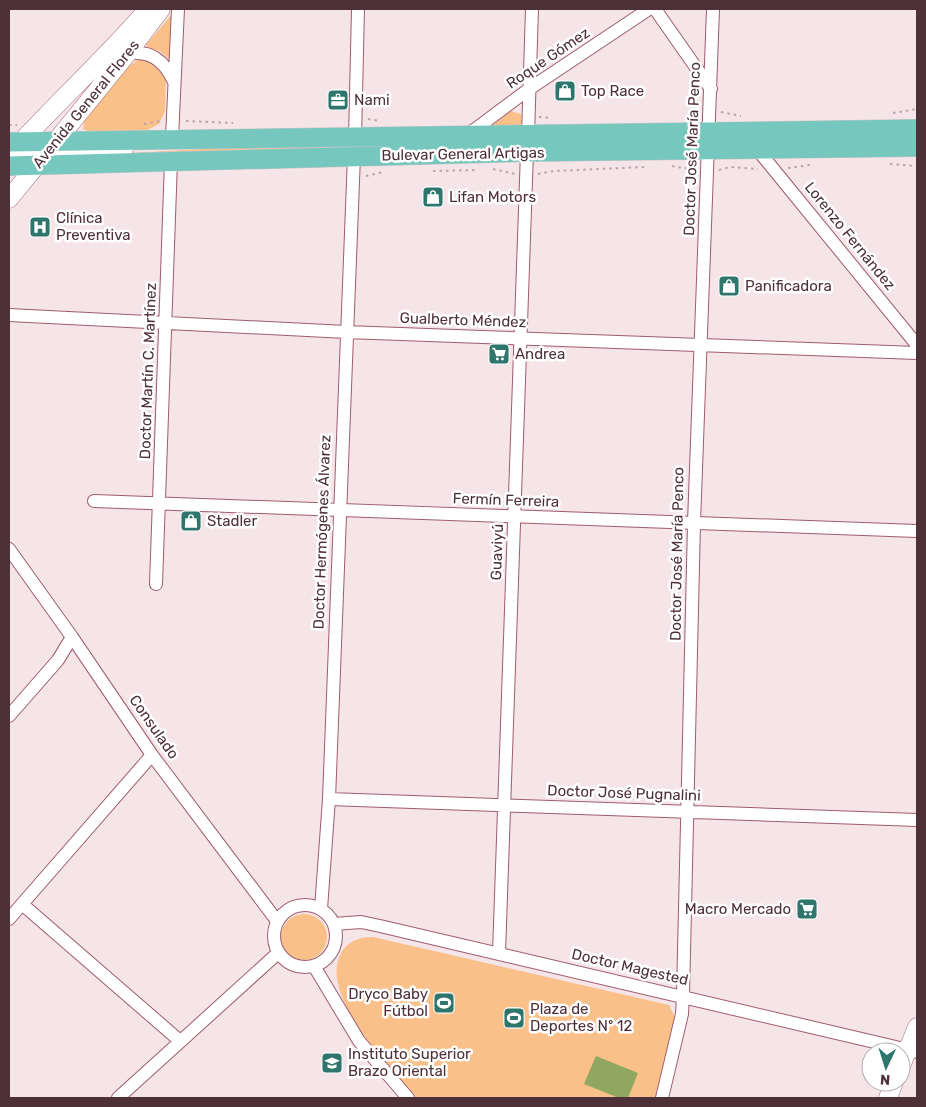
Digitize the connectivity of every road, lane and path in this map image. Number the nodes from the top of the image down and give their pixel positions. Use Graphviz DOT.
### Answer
graph roads {
  1 [pos="148,9"];
  2 [pos="161,9"];
  3 [pos="178,9"];
  4 [pos="358,9"];
  5 [pos="532,9"];
  6 [pos="649,9"];
  7 [pos="655,9"];
  8 [pos="713,9"];
  9 [pos="127,54"];
  10 [pos="175,84"];
  11 [pos="529,89"];
  12 [pos="711,89"];
  13 [pos="917,129"];
  14 [pos="466,136"];
  15 [pos="172,138"];
  16 [pos="709,140"];
  17 [pos="527,144"];
  18 [pos="354,147"];
  19 [pos="917,147"];
  20 [pos="757,148"];
  21 [pos="11,153"];
  22 [pos="48,153"];
  23 [pos="171,161"];
  24 [pos="888,163"];
  25 [pos="817,164"];
  26 [pos="652,166"];
  27 [pos="668,166"];
  28 [pos="917,166"];
  29 [pos="775,169"];
  30 [pos="386,171"];
  31 [pos="428,171"];
  32 [pos="708,171"];
  33 [pos="526,174"];
  34 [pos="353,176"];
  35 [pos="9,199"];
  36 [pos="9,315"];
  37 [pos="166,324"];
  38 [pos="346,332"];
  39 [pos="520,338"];
  40 [pos="700,345"];
  41 [pos="917,345"];
  42 [pos="917,353"];
  43 [pos="94,501"];
  44 [pos="159,504"];
  45 [pos="340,510"];
  46 [pos="514,516"];
  47 [pos="694,523"];
  48 [pos="917,531"];
  49 [pos="9,549"];
  50 [pos="156,584"];
  51 [pos="72,637"];
  52 [pos="9,716"];
  53 [pos="152,755"];
  54 [pos="329,799"];
  55 [pos="504,804"];
  56 [pos="688,811"];
  57 [pos="917,820"];
  58 [pos="22,904"];
  59 [pos="321,909"];
  60 [pos="9,919"];
  61 [pos="277,921"];
  62 [pos="334,924"];
  63 [pos="278,953"];
  64 [pos="499,954"];
  65 [pos="314,966"];
  66 [pos="683,996"];
  67 [pos="917,1027"];
  68 [pos="180,1041"];
  69 [pos="913,1050"];
  70 [pos="118,1098"];
  71 [pos="408,1098"];
  72 [pos="662,1098"];
  1 -- 21 [label="main road, Avenida General Flores"];
  2 -- 9 [label="main road, Avenida General Flores"];
  3 -- 10 [label="street"];
  4 -- 18 [label="street, Doctor Hermógenes Álvarez"];
  5 -- 11 [label="street, Guaviyú"];
  6 -- 11 [label="street, Roque Gómez"];
  7 -- 12 [label="street"];
  8 -- 12 [label="street, Doctor José María Penco"];
  9 -- 10 [label="street"];
  9 -- 22 [label="main road, Avenida General Flores"];
  10 -- 15 [label="street"];
  11 -- 14 [label="street, Roque Gómez"];
  11 -- 17 [label="street, Guaviyú"];
  12 -- 16 [label="street, Doctor José María Penco"];
  13 -- 16 [label="main road, Bulevar General Artigas"];
  14 -- 17 [label="main road, Bulevar General Artigas"];
  14 -- 18 [label="main road, Bulevar General Artigas"];
  15 -- 18 [label="main road, Bulevar General Artigas"];
  15 -- 22 [label="main road, Bulevar General Artigas"];
  16 -- 17 [label="main road, Bulevar General Artigas"];
  16 -- 20 [label="main road, Bulevar General Artigas"];
  16 -- 32 [label="street, Doctor José María Penco"];
  17 -- 18 [label="main road, Bulevar General Artigas"];
  17 -- 33 [label="street, Guaviyú"];
  18 -- 23 [label="main road, Bulevar General Artigas"];
  18 -- 34 [label="street, Doctor Hermógenes Álvarez"];
  19 -- 20 [label="main road, Bulevar General Artigas"];
  20 -- 29 [label="street, Lorenzo Fernández"];
  21 -- 22 [label="main road, Bulevar General Artigas"];
  21 -- 22 [label="main road, Bulevar General Artigas"];
  22 -- 23 [label="main road, Bulevar General Artigas"];
  22 -- 35 [label="main road, Avenida General Flores"];
  23 -- 37 [label="street, Doctor Martín C. Martínez"];
  24 -- 28 [label="path"];
  25 -- 29 [label="path"];
  26 -- 33 [label="path"];
  27 -- 32 [label="path"];
  29 -- 32 [label="path"];
  29 -- 41 [label="street, Lorenzo Fernández"];
  30 -- 34 [label="path"];
  31 -- 33 [label="path"];
  32 -- 40 [label="street, Doctor José María Penco"];
  33 -- 39 [label="street, Guaviyú"];
  34 -- 38 [label="street, Doctor Hermógenes Álvarez"];
  36 -- 37 [label="street, Gualberto Méndez"];
  37 -- 38 [label="street, Gualberto Méndez"];
  37 -- 44 [label="street, Doctor Martín C. Martínez"];
  38 -- 39 [label="street, Gualberto Méndez"];
  38 -- 45 [label="street, Doctor Hermógenes Álvarez"];
  39 -- 40 [label="street, Gualberto Méndez"];
  39 -- 46 [label="street, Guaviyú"];
  40 -- 42 [label="street, Gualberto Méndez"];
  40 -- 47 [label="street, Doctor José María Penco"];
  43 -- 44 [label="street, Fermín Ferreira"];
  44 -- 45 [label="street, Fermín Ferreira"];
  44 -- 50 [label="street, Doctor Martín C. Martínez"];
  45 -- 46 [label="street, Fermín Ferreira"];
  45 -- 54 [label="street, Doctor Hermógenes Álvarez"];
  46 -- 47 [label="street, Fermín Ferreira"];
  46 -- 55 [label="street, Guaviyú"];
  47 -- 48 [label="street, Fermín Ferreira"];
  47 -- 56 [label="street, Doctor José María Penco"];
  49 -- 51 [label="street, Consulado"];
  51 -- 52 [label="street"];
  51 -- 53 [label="street, Consulado"];
  53 -- 58 [label="street"];
  53 -- 61 [label="street, Consulado"];
  54 -- 55 [label="street, Doctor José Pugnalini"];
  54 -- 59 [label="street, Doctor Hermógenes Álvarez"];
  55 -- 56 [label="street, Doctor José Pugnalini"];
  55 -- 64 [label="street, Guaviyú"];
  56 -- 57 [label="street, Doctor José Pugnalini"];
  56 -- 66 [label="street, Doctor José María Penco"];
  58 -- 60 [label="street"];
  58 -- 68 [label="street"];
  59 -- 61 [label="street"];
  59 -- 62 [label="street"];
  61 -- 63 [label="street"];
  62 -- 64 [label="street, Doctor Magested"];
  62 -- 65 [label="street"];
  63 -- 65 [label="street"];
  63 -- 68 [label="street"];
  64 -- 66 [label="street, Doctor Magested"];
  65 -- 71 [label="street"];
  66 -- 69 [label="street, Doctor Magested"];
  66 -- 72 [label="street, Doctor José María Penco"];
  67 -- 69 [label="main road"];
  68 -- 70 [label="street"];
}
